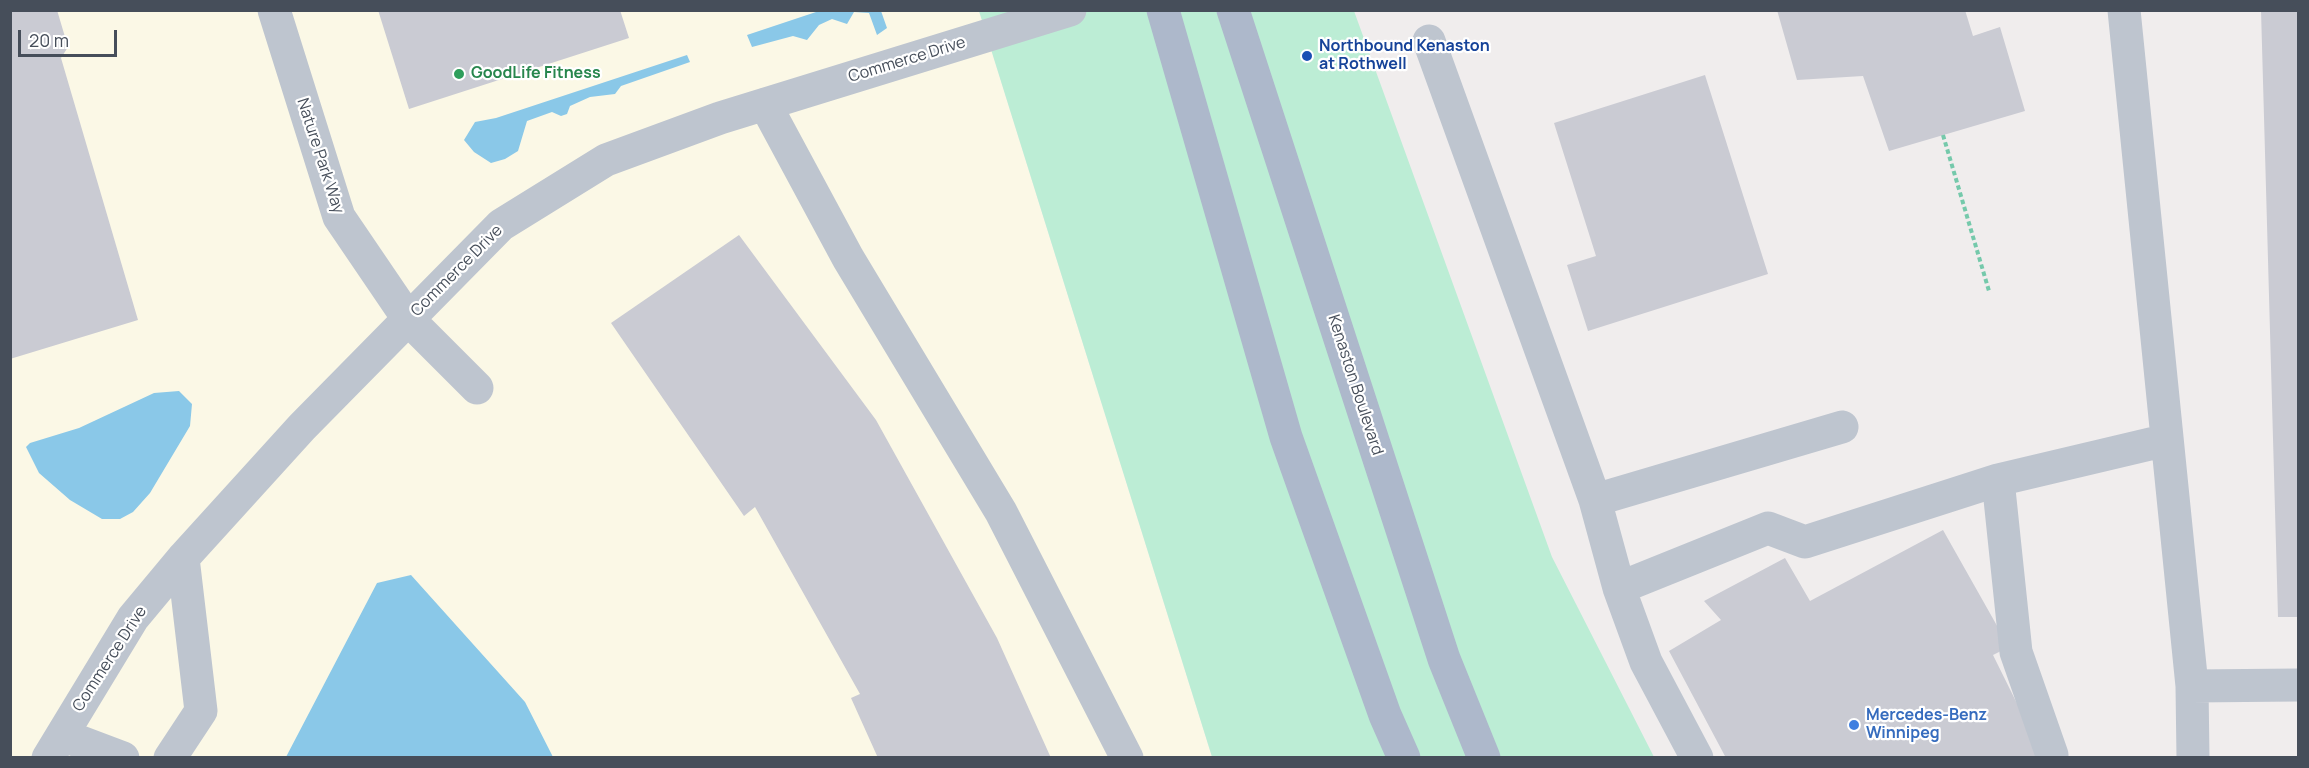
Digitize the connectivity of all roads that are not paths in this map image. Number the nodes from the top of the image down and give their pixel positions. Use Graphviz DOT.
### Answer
graph roads {
  1 [pos="274,10"];
  2 [pos="1070,10"];
  3 [pos="1163,10"];
  4 [pos="1233,10"];
  5 [pos="2124,10"];
  6 [pos="1429,41"];
  7 [pos="765,104"];
  8 [pos="409,320"];
  9 [pos="477,388"];
  10 [pos="1842,427"];
  11 [pos="2167,440"];
  12 [pos="1998,480"];
  13 [pos="1595,500"];
  14 [pos="183,558"];
  15 [pos="1619,588"];
  16 [pos="2298,685"];
  17 [pos="2192,686"];
  18 [pos="55,746"];
  19 [pos="123,758"];
  20 [pos="170,758"];
  21 [pos="1127,758"];
  22 [pos="1404,758"];
  23 [pos="1484,758"];
  24 [pos="1697,758"];
  25 [pos="2051,758"];
  26 [pos="2193,758"];
  1 -- 8 [label="street, Nature Park Way"];
  2 -- 7 [label="street, Commerce Drive"];
  3 -- 22 [label="main road"];
  4 -- 23 [label="main road, Kenaston Boulevard"];
  5 -- 11 [label="street"];
  6 -- 13 [label="street"];
  7 -- 8 [label="street, Commerce Drive"];
  7 -- 21 [label="street"];
  8 -- 9 [label="street, Nature Park Way"];
  8 -- 14 [label="street, Commerce Drive"];
  10 -- 13 [label="street"];
  11 -- 12 [label="street"];
  11 -- 17 [label="street"];
  12 -- 15 [label="street"];
  12 -- 25 [label="street"];
  13 -- 15 [label="street"];
  14 -- 18 [label="street, Commerce Drive"];
  14 -- 20 [label="street"];
  15 -- 24 [label="street"];
  16 -- 17 [label="street"];
  17 -- 26 [label="street"];
  18 -- 19 [label="street"];
}
